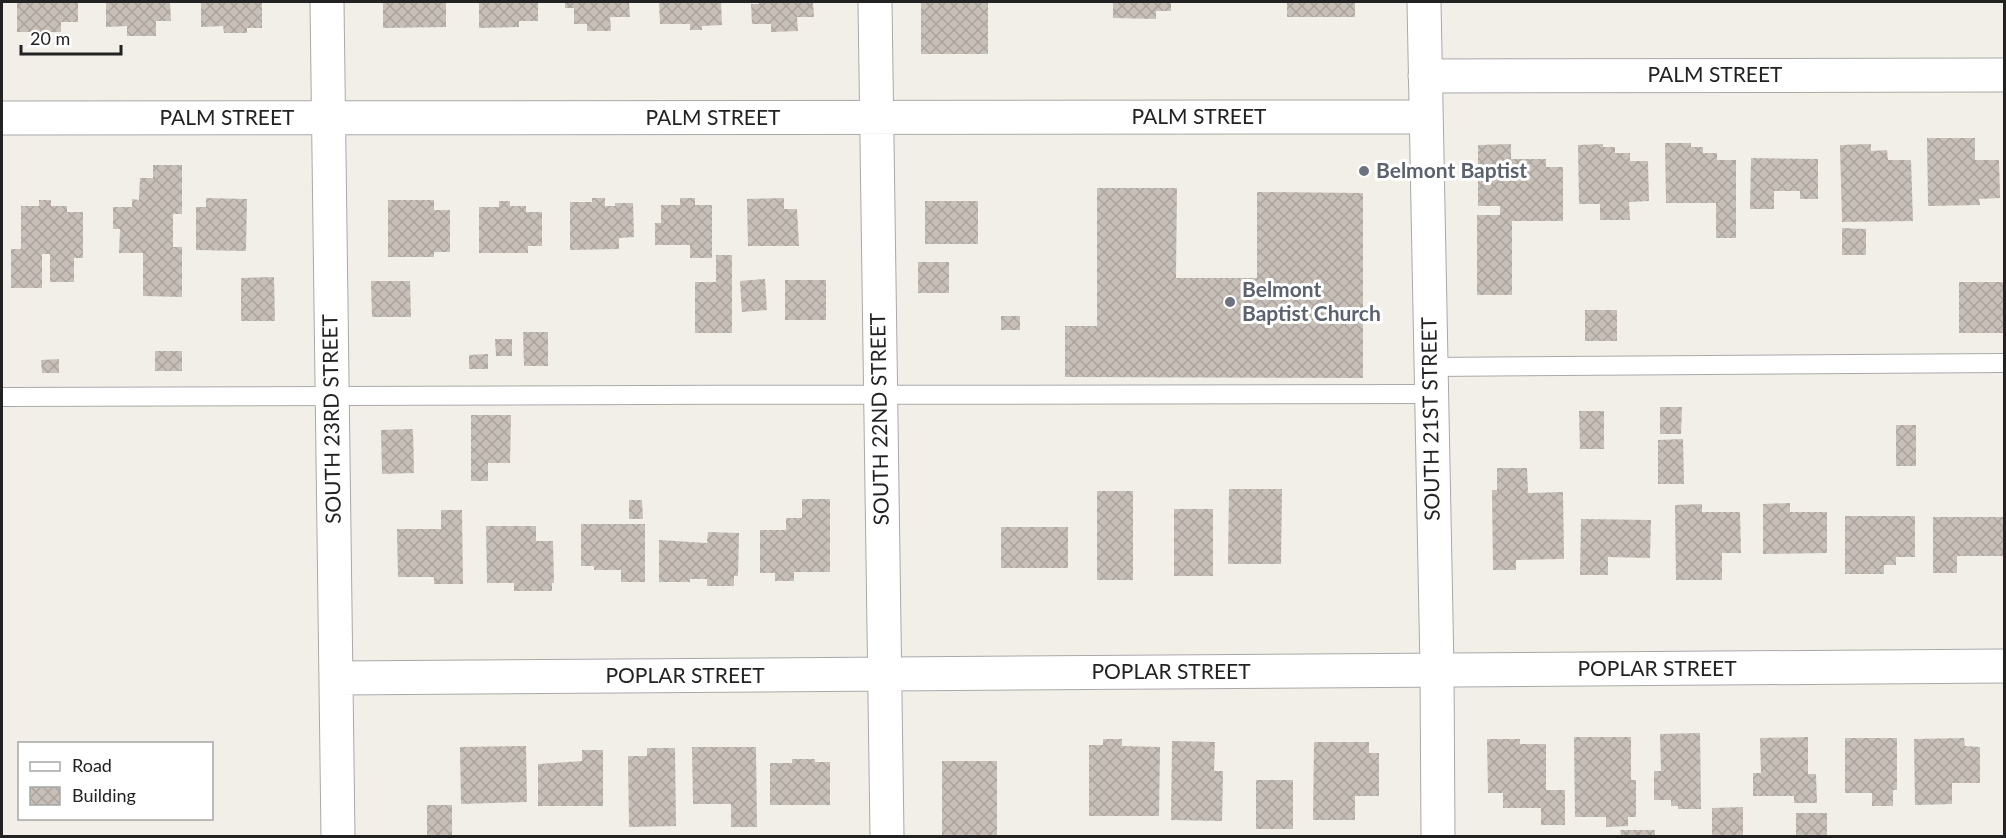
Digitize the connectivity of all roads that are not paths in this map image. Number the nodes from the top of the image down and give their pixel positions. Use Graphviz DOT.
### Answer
graph roads {
  1 [pos="327,2"];
  2 [pos="875,2"];
  3 [pos="1424,2"];
  4 [pos="2004,75"];
  5 [pos="1425,76"];
  6 [pos="876,117"];
  7 [pos="1425,117"];
  8 [pos="2,118"];
  9 [pos="328,118"];
  10 [pos="2004,363"];
  11 [pos="1430,381"];
  12 [pos="332,394"];
  13 [pos="880,396"];
  14 [pos="2,397"];
  15 [pos="2004,666"];
  16 [pos="1437,670"];
  17 [pos="884,674"];
  18 [pos="337,678"];
  19 [pos="338,837"];
  20 [pos="887,837"];
  21 [pos="1438,837"];
  1 -- 9 [label="street, SOUTH 23RD STREET"];
  2 -- 6 [label="street, SOUTH 22ND STREET"];
  3 -- 5 [label="street, SOUTH 21ST STREET"];
  4 -- 5 [label="street, PALM STREET"];
  5 -- 7 [label="street, SOUTH 21ST STREET"];
  6 -- 7 [label="street, PALM STREET"];
  6 -- 9 [label="street, PALM STREET"];
  6 -- 13 [label="street, SOUTH 22ND STREET"];
  7 -- 11 [label="street, SOUTH 21ST STREET"];
  8 -- 9 [label="street, PALM STREET"];
  9 -- 12 [label="street, SOUTH 23RD STREET"];
  10 -- 11 [label="lane"];
  11 -- 13 [label="lane"];
  11 -- 16 [label="street, SOUTH 21ST STREET"];
  12 -- 13 [label="lane"];
  12 -- 14 [label="lane"];
  12 -- 18 [label="street, SOUTH 23RD STREET"];
  13 -- 17 [label="street, SOUTH 22ND STREET"];
  15 -- 16 [label="street, POPLAR STREET"];
  16 -- 17 [label="street, POPLAR STREET"];
  16 -- 21 [label="street, SOUTH 21ST STREET"];
  17 -- 18 [label="street, POPLAR STREET"];
  17 -- 20 [label="street, SOUTH 22ND STREET"];
  18 -- 19 [label="street, SOUTH 23RD STREET"];
}
